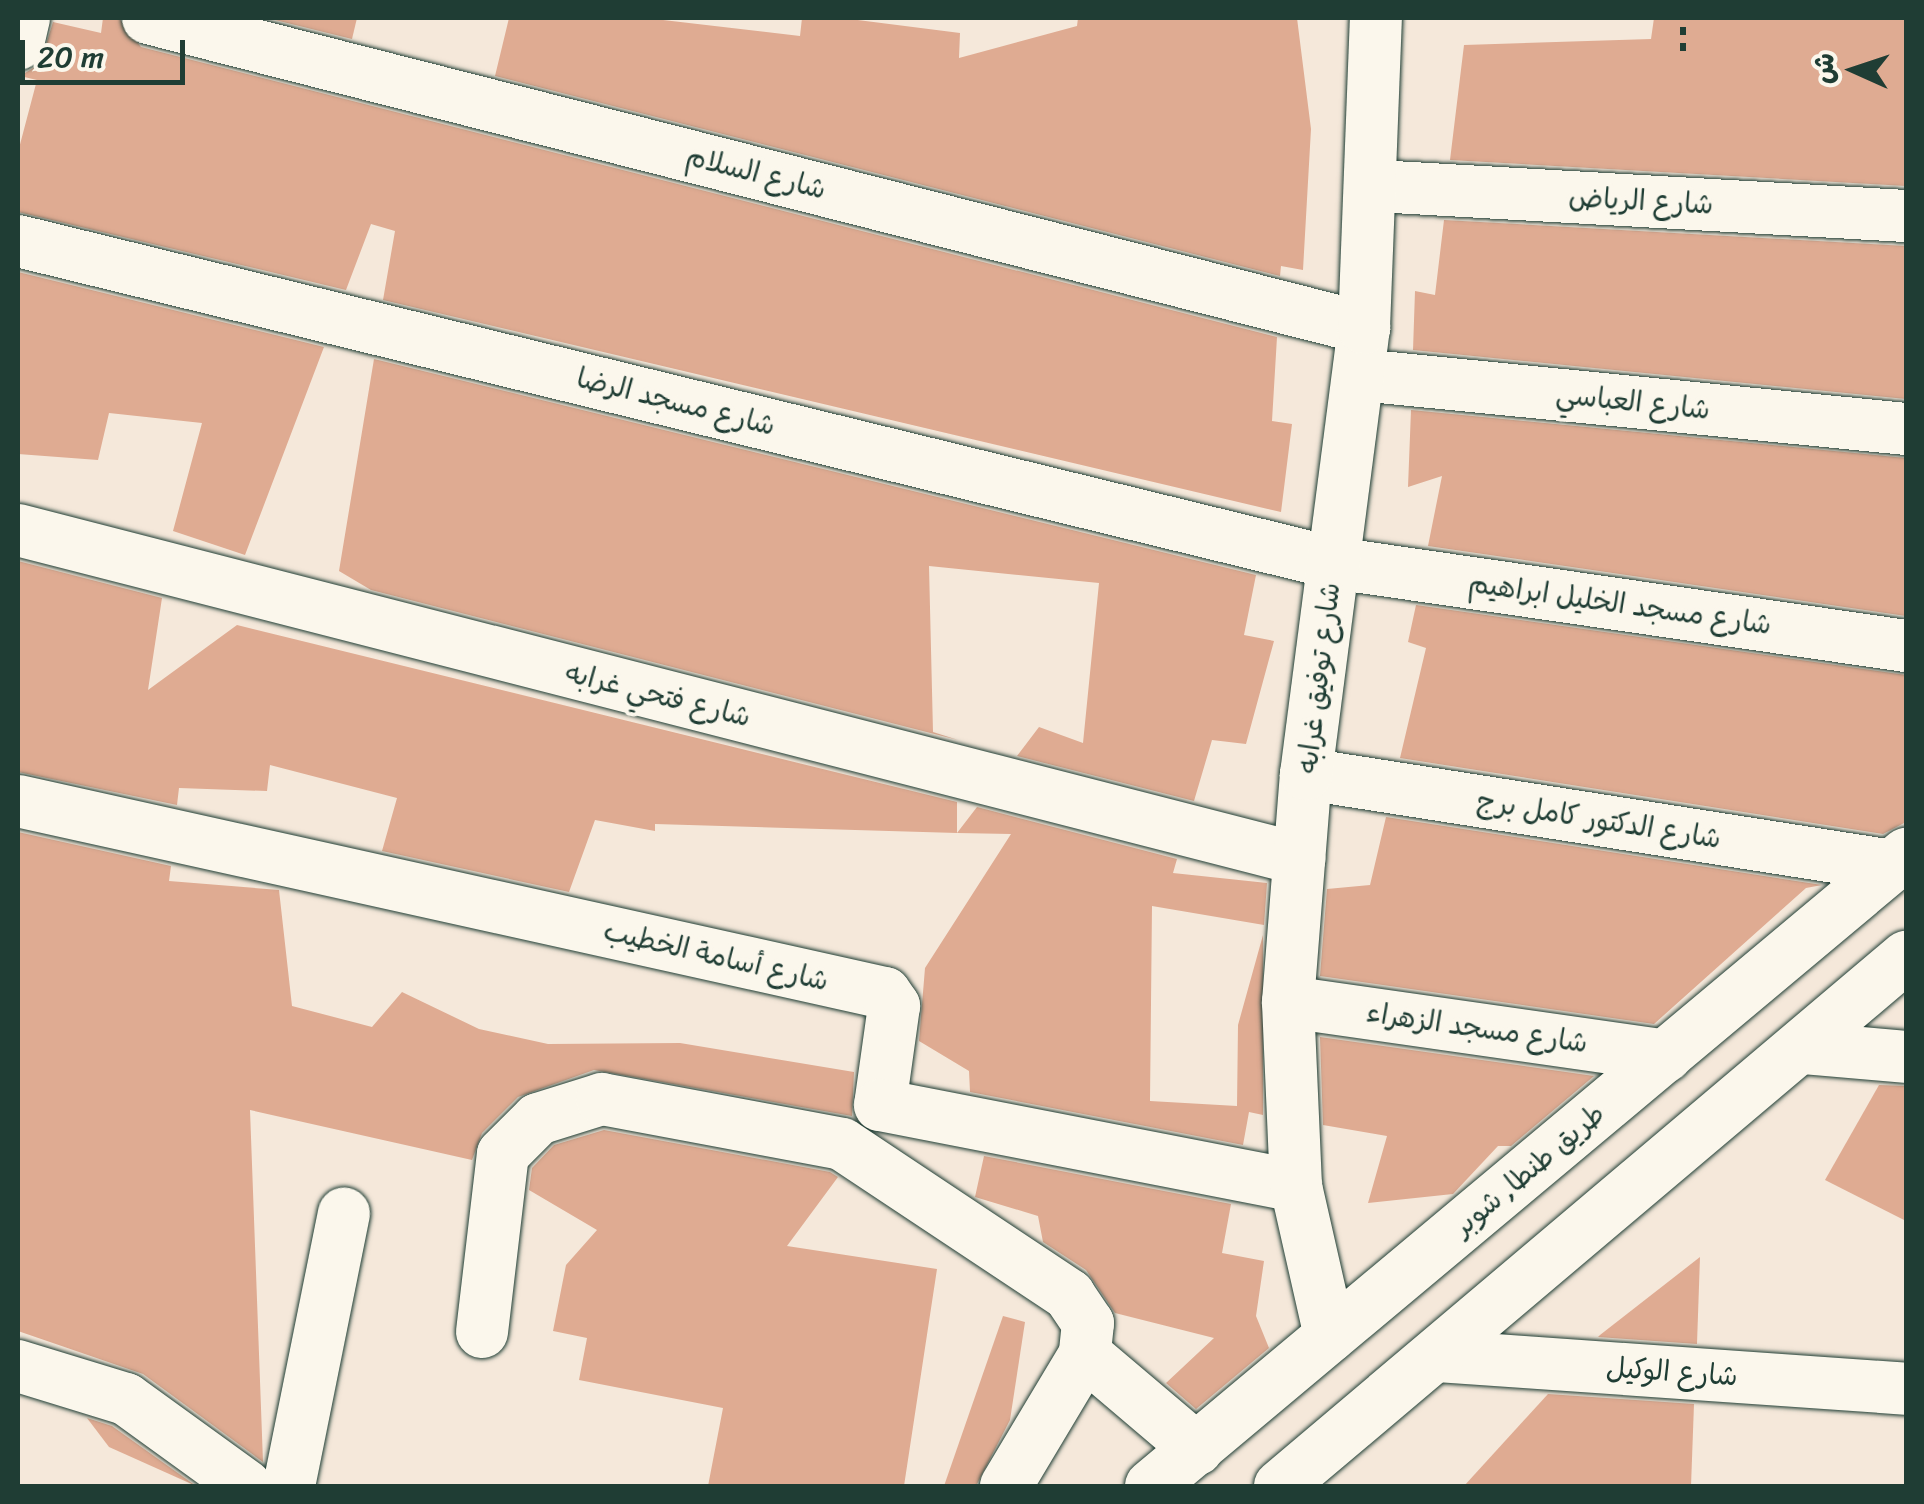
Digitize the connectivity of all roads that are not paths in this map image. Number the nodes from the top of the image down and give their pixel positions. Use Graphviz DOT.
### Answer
graph roads {
  1 [pos="24,18"];
  2 [pos="148,18"];
  3 [pos="1362,21"];
  4 [pos="18,44"];
  5 [pos="1376,186"];
  6 [pos="1906,216"];
  7 [pos="18,241"];
  8 [pos="1362,352"];
  9 [pos="1906,429"];
  10 [pos="18,530"];
  11 [pos="1334,563"];
  12 [pos="1906,646"];
  13 [pos="1306,774"];
  14 [pos="18,801"];
  15 [pos="1299,859"];
  16 [pos="1899,860"];
  17 [pos="1906,957"];
  18 [pos="1288,1002"];
  19 [pos="1804,1048"];
  20 [pos="1666,1056"];
  21 [pos="1906,1057"];
  22 [pos="1296,1186"];
  23 [pos="344,1213"];
  24 [pos="482,1332"];
  25 [pos="1330,1336"];
  26 [pos="1086,1354"];
  27 [pos="1438,1356"];
  28 [pos="18,1366"];
  29 [pos="1906,1390"];
  30 [pos="1214,1433"];
  31 [pos="1285,1482"];
  32 [pos="246,1486"];
  33 [pos="289,1486"];
  34 [pos="1006,1486"];
  35 [pos="1151,1486"];
  1 -- 4 [label="street"];
  2 -- 8 [label="street, شارع السلام"];
  3 -- 5 [label="street, شارع توفيق غرابه"];
  5 -- 6 [label="street, شارع الرياض"];
  5 -- 8 [label="street, شارع توفيق غرابه"];
  7 -- 11 [label="street, شارع مسجد الرضا"];
  8 -- 9 [label="street, شارع العباسي"];
  8 -- 11 [label="street, شارع توفيق غرابه"];
  10 -- 15 [label="street, شارع فتحي غرابه"];
  11 -- 12 [label="street, شارع مسجد الخليل ابراهيم"];
  11 -- 13 [label="street, شارع توفيق غرابه"];
  13 -- 15 [label="street, شارع توفيق غرابه"];
  13 -- 16 [label="street, شارع الدكتور كامل برج"];
  14 -- 22 [label="street, شارع أسامة الخطيب"];
  15 -- 18 [label="street, شارع توفيق غرابه"];
  16 -- 20 [label="street, طريق طنطا, شوبر"];
  17 -- 19 [label="street"];
  18 -- 20 [label="street, شارع مسجد الزهراء"];
  18 -- 22 [label="street, شارع توفيق غرابه"];
  19 -- 21 [label="street"];
  19 -- 27 [label="street"];
  20 -- 25 [label="street, طريق طنطا, شوبر"];
  22 -- 25 [label="street, شارع توفيق غرابه"];
  23 -- 33 [label="street"];
  24 -- 26 [label="street"];
  25 -- 30 [label="street, طريق طنطا, شوبر"];
  26 -- 30 [label="street"];
  26 -- 34 [label="street"];
  27 -- 29 [label="street, شارع الوكيل"];
  27 -- 31 [label="street"];
  28 -- 32 [label="street"];
  30 -- 31 [label="street"];
  30 -- 35 [label="street, طريق طنطا, شوبر"];
}
